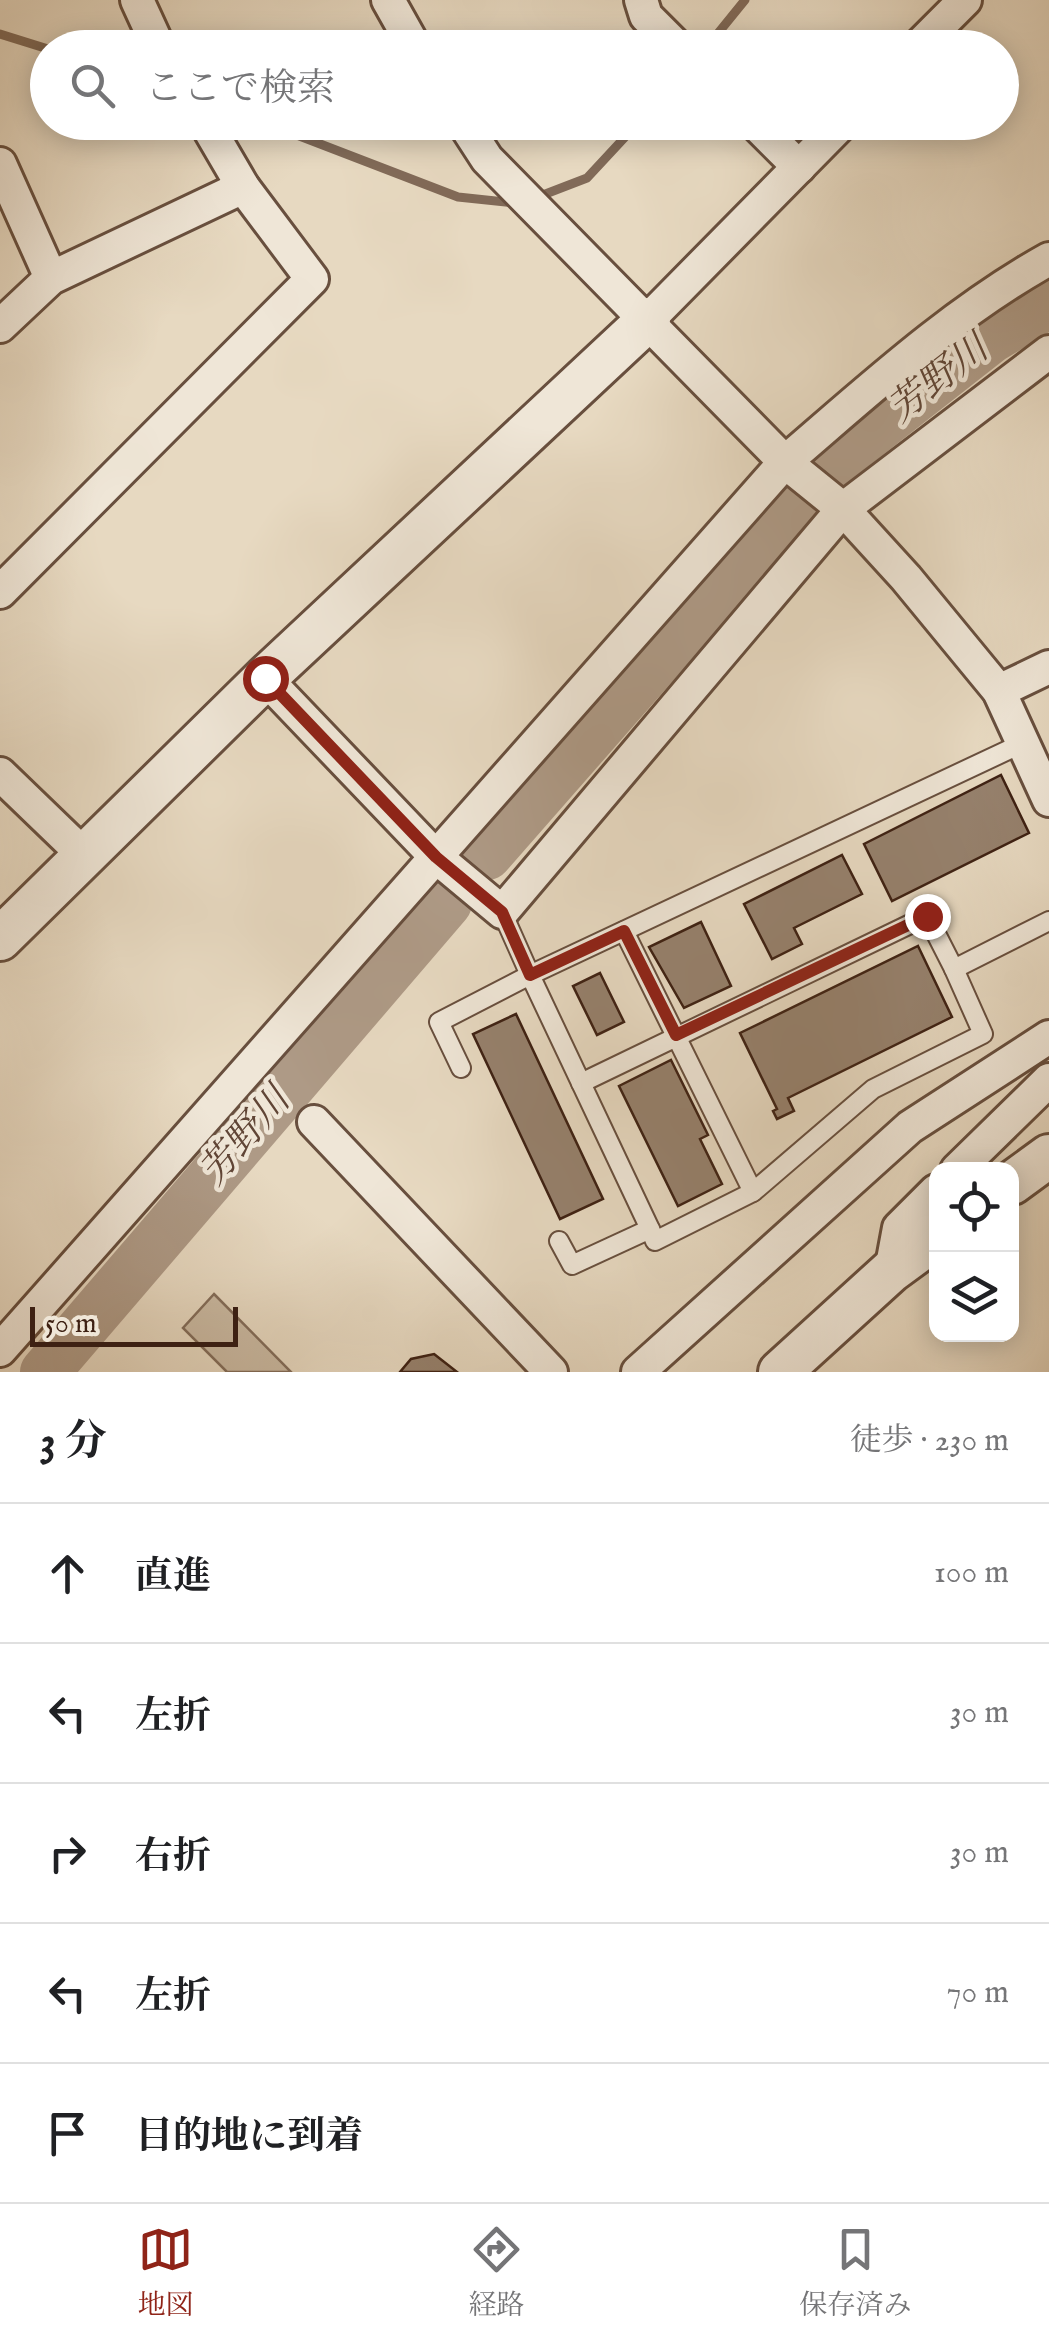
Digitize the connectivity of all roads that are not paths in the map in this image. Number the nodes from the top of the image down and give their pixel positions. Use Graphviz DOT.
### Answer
graph roads {
  1 [pos="138,0"];
  2 [pos="388,0"];
  3 [pos="641,0"];
  4 [pos="965,0"];
  5 [pos="152,30"];
  6 [pos="404,30"];
  7 [pos="660,30"];
  8 [pos="935,30"];
  9 [pos="216,140"];
  10 [pos="475,140"];
  11 [pos="772,140"];
  12 [pos="826,140"];
  13 [pos="0,164"];
  14 [pos="799,168"];
  15 [pos="243,187"];
  16 [pos="1049,259"];
  17 [pos="51,278"];
  18 [pos="649,319"];
  19 [pos="0,326"];
  20 [pos="1049,352"];
  21 [pos="785,462"];
  22 [pos="842,510"];
  23 [pos="0,592"];
  24 [pos="1049,668"];
  25 [pos="265,678"];
  26 [pos="999,691"];
  27 [pos="1023,743"];
  28 [pos="0,774"];
  29 [pos="1049,800"];
  30 [pos="85,856"];
  31 [pos="436,857"];
  32 [pos="502,912"];
  33 [pos="1049,922"];
  34 [pos="624,931"];
  35 [pos="0,939"];
  36 [pos="954,969"];
  37 [pos="530,975"];
  38 [pos="676,1035"];
  39 [pos="1049,1037"];
  40 [pos="461,1068"];
  41 [pos="1049,1080"];
  42 [pos="581,1083"];
  43 [pos="314,1122"];
  44 [pos="1049,1156"];
  45 [pos="966,1162"];
  46 [pos="1019,1179"];
  47 [pos="753,1192"];
  48 [pos="929,1197"];
  49 [pos="650,1229"];
  50 [pos="559,1241"];
  51 [pos="929,1243"];
  52 [pos="891,1271"];
  53 [pos="0,1350"];
  54 [pos="551,1372"];
  55 [pos="638,1372"];
  56 [pos="780,1372"];
  1 -- 5 [label="street"];
  2 -- 6 [label="street"];
  3 -- 7 [label="street"];
  4 -- 8 [label="street"];
  9 -- 15 [label="street"];
  10 -- 18 [label="street"];
  11 -- 14 [label="street"];
  12 -- 14 [label="street"];
  13 -- 17 [label="street"];
  14 -- 18 [label="street"];
  15 -- 17 [label="street"];
  15 -- 23 [label="street"];
  16 -- 21 [label="street"];
  17 -- 19 [label="street"];
  18 -- 21 [label="street"];
  18 -- 25 [label="street"];
  20 -- 22 [label="street"];
  21 -- 22 [label="street"];
  21 -- 31 [label="street"];
  22 -- 26 [label="street"];
  22 -- 32 [label="street"];
  24 -- 26 [label="street"];
  25 -- 30 [label="street"];
  25 -- 31 [label="street"];
  26 -- 27 [label="street"];
  27 -- 29 [label="street"];
  27 -- 34 [label="lane"];
  28 -- 30 [label="street"];
  30 -- 35 [label="street"];
  31 -- 32 [label="street"];
  31 -- 53 [label="street"];
  32 -- 37 [label="lane"];
  33 -- 36 [label="lane"];
  34 -- 37 [label="lane"];
  34 -- 38 [label="lane"];
  36 -- 38 [label="lane"];
  36 -- 47 [label="lane"];
  37 -- 40 [label="lane"];
  37 -- 42 [label="lane"];
  38 -- 42 [label="lane"];
  38 -- 47 [label="lane"];
  39 -- 55 [label="street"];
  41 -- 45 [label="street"];
  42 -- 49 [label="lane"];
  43 -- 54 [label="street"];
  44 -- 46 [label="street"];
  47 -- 49 [label="lane"];
  48 -- 52 [label="street"];
  49 -- 50 [label="lane"];
  51 -- 52 [label="street"];
  52 -- 56 [label="street"];
}
